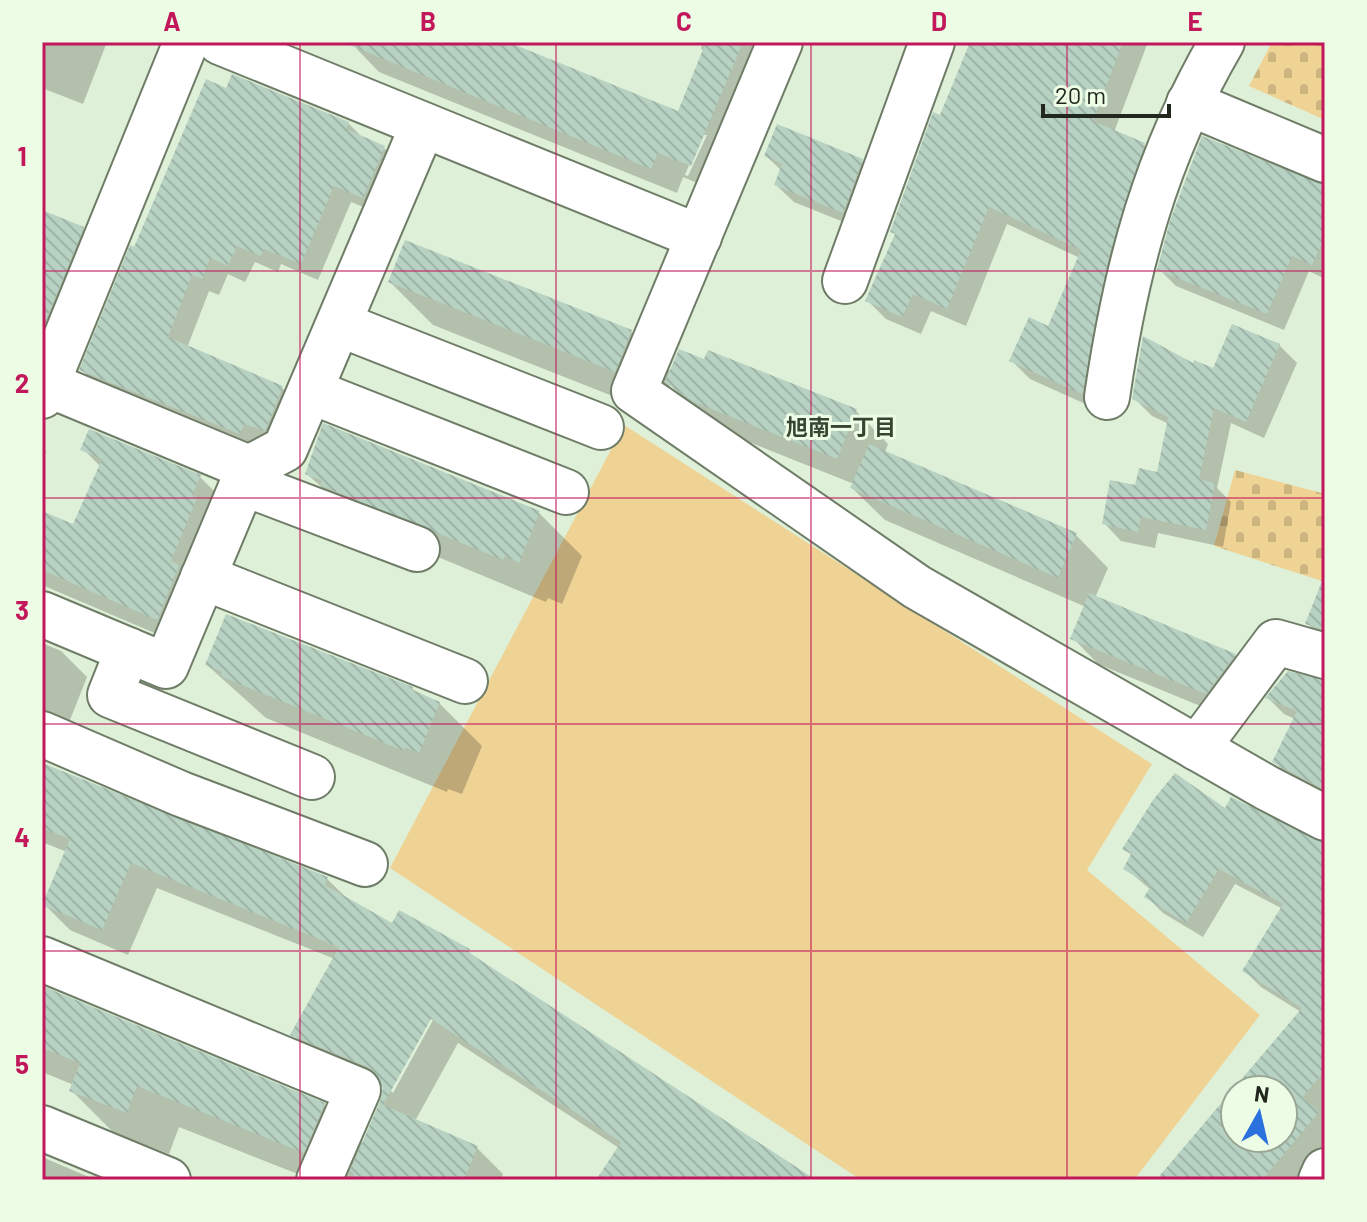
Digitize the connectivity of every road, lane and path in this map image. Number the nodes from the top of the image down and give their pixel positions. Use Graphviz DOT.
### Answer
graph roads {
  1 [pos="186,42"];
  2 [pos="220,42"];
  3 [pos="780,42"];
  4 [pos="932,42"];
  5 [pos="1209,46"];
  6 [pos="1189,103"];
  7 [pos="423,125"];
  8 [pos="1325,160"];
  9 [pos="699,237"];
  10 [pos="845,281"];
  11 [pos="339,324"];
  12 [pos="45,390"];
  13 [pos="310,391"];
  14 [pos="1107,397"];
  15 [pos="601,427"];
  16 [pos="246,475"];
  17 [pos="566,492"];
  18 [pos="417,549"];
  19 [pos="203,577"];
  20 [pos="42,614"];
  21 [pos="128,650"];
  22 [pos="1325,656"];
  23 [pos="465,681"];
  24 [pos="42,734"];
  25 [pos="1197,748"];
  26 [pos="312,777"];
  27 [pos="1325,818"];
  28 [pos="365,864"];
  29 [pos="42,959"];
  30 [pos="44,1135"];
  31 [pos="1325,1171"];
  32 [pos="168,1180"];
  33 [pos="319,1180"];
  34 [pos="1321,1180"];
  1 -- 12 [label="street"];
  2 -- 7 [label="street"];
  3 -- 9 [label="street"];
  4 -- 10 [label="street"];
  5 -- 6 [label="street"];
  6 -- 8 [label="street"];
  6 -- 14 [label="street"];
  7 -- 9 [label="street"];
  7 -- 11 [label="street"];
  9 -- 25 [label="street"];
  11 -- 13 [label="street"];
  11 -- 15 [label="street"];
  12 -- 16 [label="street"];
  13 -- 16 [label="street"];
  13 -- 17 [label="street"];
  16 -- 18 [label="street"];
  16 -- 19 [label="street"];
  19 -- 21 [label="street"];
  19 -- 23 [label="street"];
  20 -- 21 [label="street"];
  21 -- 26 [label="street"];
  22 -- 25 [label="street"];
  24 -- 28 [label="street"];
  25 -- 27 [label="street"];
  29 -- 33 [label="street"];
  30 -- 32 [label="street"];
  31 -- 34 [label="street"];
}
